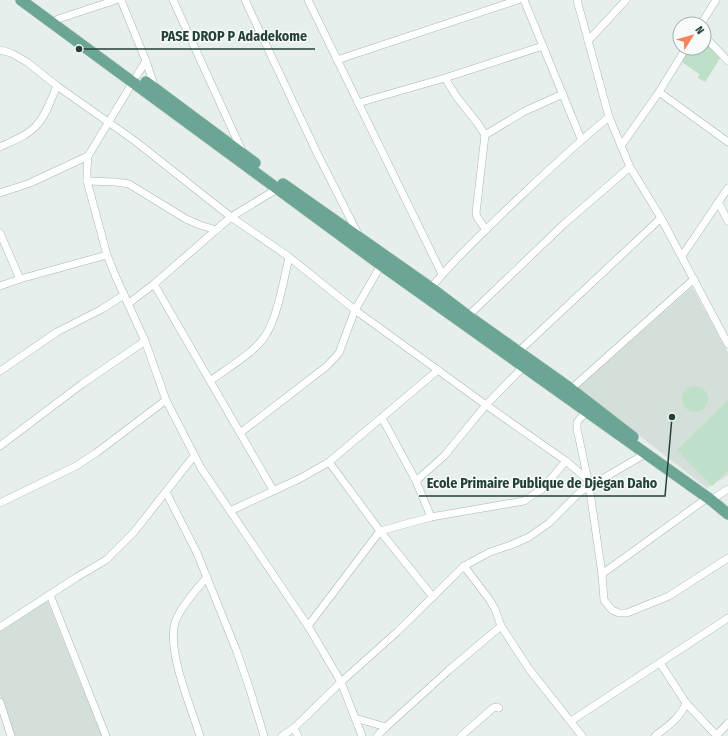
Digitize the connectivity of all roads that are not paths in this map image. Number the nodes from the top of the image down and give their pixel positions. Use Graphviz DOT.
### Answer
graph roads {
  1 [pos="21,0"];
  2 [pos="33,0"];
  3 [pos="116,0"];
  4 [pos="121,0"];
  5 [pos="173,0"];
  6 [pos="245,0"];
  7 [pos="308,0"];
  8 [pos="518,0"];
  9 [pos="524,0"];
  10 [pos="577,0"];
  11 [pos="626,0"];
  12 [pos="716,0"];
  13 [pos="706,16"];
  14 [pos="58,18"];
  15 [pos="588,41"];
  16 [pos="712,45"];
  17 [pos="543,46"];
  18 [pos="0,50"];
  19 [pos="681,56"];
  20 [pos="337,60"];
  21 [pos="146,61"];
  22 [pos="728,62"];
  23 [pos="445,78"];
  24 [pos="135,79"];
  25 [pos="57,86"];
  26 [pos="155,89"];
  27 [pos="659,92"];
  28 [pos="563,94"];
  29 [pos="358,103"];
  30 [pos="609,117"];
  31 [pos="109,122"];
  32 [pos="484,135"];
  33 [pos="581,139"];
  34 [pos="728,142"];
  35 [pos="621,146"];
  36 [pos="0,147"];
  37 [pos="244,155"];
  38 [pos="88,156"];
  39 [pos="630,167"];
  40 [pos="87,181"];
  41 [pos="728,188"];
  42 [pos="277,189"];
  43 [pos="0,193"];
  44 [pos="718,202"];
  45 [pos="231,217"];
  46 [pos="661,218"];
  47 [pos="728,221"];
  48 [pos="216,230"];
  49 [pos="486,230"];
  50 [pos="0,233"];
  51 [pos="359,236"];
  52 [pos="107,255"];
  53 [pos="682,256"];
  54 [pos="289,257"];
  55 [pos="381,265"];
  56 [pos="442,274"];
  57 [pos="20,279"];
  58 [pos="694,279"];
  59 [pos="154,284"];
  60 [pos="0,286"];
  61 [pos="431,288"];
  62 [pos="124,295"];
  63 [pos="128,304"];
  64 [pos="355,310"];
  65 [pos="468,316"];
  66 [pos="145,341"];
  67 [pos="728,344"];
  68 [pos="518,352"];
  69 [pos="524,366"];
  70 [pos="438,370"];
  71 [pos="0,371"];
  72 [pos="210,381"];
  73 [pos="570,389"];
  74 [pos="166,400"];
  75 [pos="486,405"];
  76 [pos="586,412"];
  77 [pos="382,418"];
  78 [pos="240,433"];
  79 [pos="0,446"];
  80 [pos="645,454"];
  81 [pos="194,456"];
  82 [pos="566,461"];
  83 [pos="329,462"];
  84 [pos="416,481"];
  85 [pos="588,482"];
  86 [pos="728,489"];
  87 [pos="273,490"];
  88 [pos="166,492"];
  89 [pos="711,499"];
  90 [pos="0,502"];
  91 [pos="728,505"];
  92 [pos="230,510"];
  93 [pos="728,514"];
  94 [pos="431,517"];
  95 [pos="380,531"];
  96 [pos="728,558"];
  97 [pos="464,566"];
  98 [pos="602,574"];
  99 [pos="207,577"];
  100 [pos="50,595"];
  101 [pos="433,596"];
  102 [pos="728,618"];
  103 [pos="308,626"];
  104 [pos="501,626"];
  105 [pos="0,627"];
  106 [pos="660,663"];
  107 [pos="341,682"];
  108 [pos="0,702"];
  109 [pos="686,703"];
  110 [pos="500,708"];
  111 [pos="355,718"];
  112 [pos="571,721"];
  113 [pos="728,723"];
  114 [pos="386,727"];
  115 [pos="294,728"];
  116 [pos="11,736"];
  117 [pos="106,736"];
  118 [pos="200,736"];
  119 [pos="264,736"];
  120 [pos="282,736"];
  121 [pos="298,736"];
  122 [pos="362,736"];
  123 [pos="377,736"];
  124 [pos="461,736"];
  125 [pos="582,736"];
  126 [pos="655,736"];
  127 [pos="716,736"];
  1 -- 24 [label="main road"];
  2 -- 14 [label="main road"];
  3 -- 14 [label="street"];
  4 -- 21 [label="street"];
  5 -- 37 [label="street"];
  6 -- 51 [label="street"];
  7 -- 20 [label="street"];
  8 -- 20 [label="street"];
  9 -- 17 [label="street"];
  10 -- 15 [label="street"];
  11 -- 15 [label="street"];
  12 -- 13 [label="street"];
  14 -- 24 [label="main road"];
  15 -- 30 [label="street"];
  16 -- 22 [label="street"];
  17 -- 23 [label="street"];
  17 -- 28 [label="street"];
  18 -- 25 [label="street"];
  19 -- 27 [label="street"];
  20 -- 29 [label="street"];
  21 -- 24 [label="street"];
  21 -- 26 [label="street"];
  23 -- 29 [label="street"];
  23 -- 32 [label="street"];
  24 -- 26 [label="main road"];
  24 -- 31 [label="street"];
  24 -- 42 [label="main road"];
  25 -- 31 [label="street"];
  25 -- 36 [label="street"];
  26 -- 37 [label="main road"];
  27 -- 34 [label="street"];
  27 -- 35 [label="street"];
  28 -- 32 [label="street"];
  28 -- 33 [label="street"];
  29 -- 56 [label="street"];
  30 -- 33 [label="street"];
  30 -- 35 [label="street"];
  31 -- 38 [label="street"];
  31 -- 45 [label="street"];
  32 -- 49 [label="street"];
  33 -- 49 [label="street"];
  35 -- 39 [label="street"];
  37 -- 51 [label="main road"];
  38 -- 40 [label="street"];
  38 -- 43 [label="street"];
  39 -- 46 [label="street"];
  39 -- 65 [label="street"];
  40 -- 48 [label="street"];
  40 -- 52 [label="street"];
  41 -- 44 [label="street"];
  42 -- 45 [label="street"];
  42 -- 55 [label="main road"];
  44 -- 47 [label="street"];
  44 -- 53 [label="street"];
  45 -- 48 [label="street"];
  45 -- 54 [label="street"];
  46 -- 53 [label="street"];
  46 -- 68 [label="street"];
  48 -- 59 [label="street"];
  49 -- 56 [label="street"];
  50 -- 57 [label="street"];
  51 -- 61 [label="main road"];
  52 -- 57 [label="street"];
  52 -- 62 [label="street"];
  53 -- 58 [label="street"];
  54 -- 64 [label="street"];
  54 -- 72 [label="street"];
  55 -- 64 [label="street"];
  55 -- 69 [label="main road"];
  56 -- 61 [label="street"];
  57 -- 60 [label="street"];
  58 -- 67 [label="street"];
  58 -- 73 [label="street"];
  59 -- 63 [label="street"];
  59 -- 72 [label="street"];
  61 -- 65 [label="main road"];
  62 -- 63 [label="street"];
  62 -- 71 [label="street"];
  63 -- 66 [label="street"];
  64 -- 70 [label="street"];
  64 -- 78 [label="street"];
  65 -- 68 [label="main road"];
  66 -- 74 [label="street"];
  66 -- 79 [label="street"];
  68 -- 73 [label="main road"];
  69 -- 75 [label="street"];
  69 -- 76 [label="main road"];
  70 -- 75 [label="street"];
  70 -- 77 [label="street"];
  72 -- 78 [label="street"];
  73 -- 89 [label="main road"];
  74 -- 81 [label="street"];
  74 -- 90 [label="street"];
  75 -- 82 [label="street"];
  75 -- 84 [label="street"];
  76 -- 80 [label="main road"];
  76 -- 85 [label="street"];
  77 -- 83 [label="street"];
  77 -- 84 [label="street"];
  78 -- 87 [label="street"];
  80 -- 85 [label="street"];
  80 -- 89 [label="main road"];
  81 -- 88 [label="street"];
  81 -- 92 [label="street"];
  82 -- 85 [label="street"];
  82 -- 94 [label="street"];
  83 -- 87 [label="street"];
  83 -- 95 [label="street"];
  84 -- 94 [label="street"];
  85 -- 97 [label="street"];
  85 -- 98 [label="street"];
  86 -- 89 [label="street"];
  87 -- 92 [label="street"];
  88 -- 99 [label="street"];
  88 -- 100 [label="street"];
  89 -- 91 [label="main road"];
  89 -- 93 [label="main road"];
  89 -- 98 [label="street"];
  92 -- 103 [label="street"];
  94 -- 95 [label="street"];
  95 -- 101 [label="street"];
  95 -- 103 [label="street"];
  96 -- 98 [label="street"];
  97 -- 101 [label="street"];
  97 -- 104 [label="street"];
  99 -- 118 [label="street"];
  99 -- 119 [label="street"];
  100 -- 105 [label="street"];
  100 -- 117 [label="street"];
  101 -- 107 [label="street"];
  102 -- 106 [label="street"];
  103 -- 107 [label="street"];
  104 -- 112 [label="street"];
  104 -- 114 [label="street"];
  106 -- 109 [label="street"];
  106 -- 112 [label="street"];
  107 -- 111 [label="street"];
  107 -- 115 [label="street"];
  108 -- 116 [label="street"];
  109 -- 126 [label="street"];
  109 -- 127 [label="street"];
  110 -- 124 [label="street"];
  111 -- 114 [label="street"];
  111 -- 122 [label="street"];
  112 -- 125 [label="street"];
  113 -- 127 [label="street"];
  114 -- 123 [label="street"];
  115 -- 120 [label="street"];
  115 -- 121 [label="street"];
}
